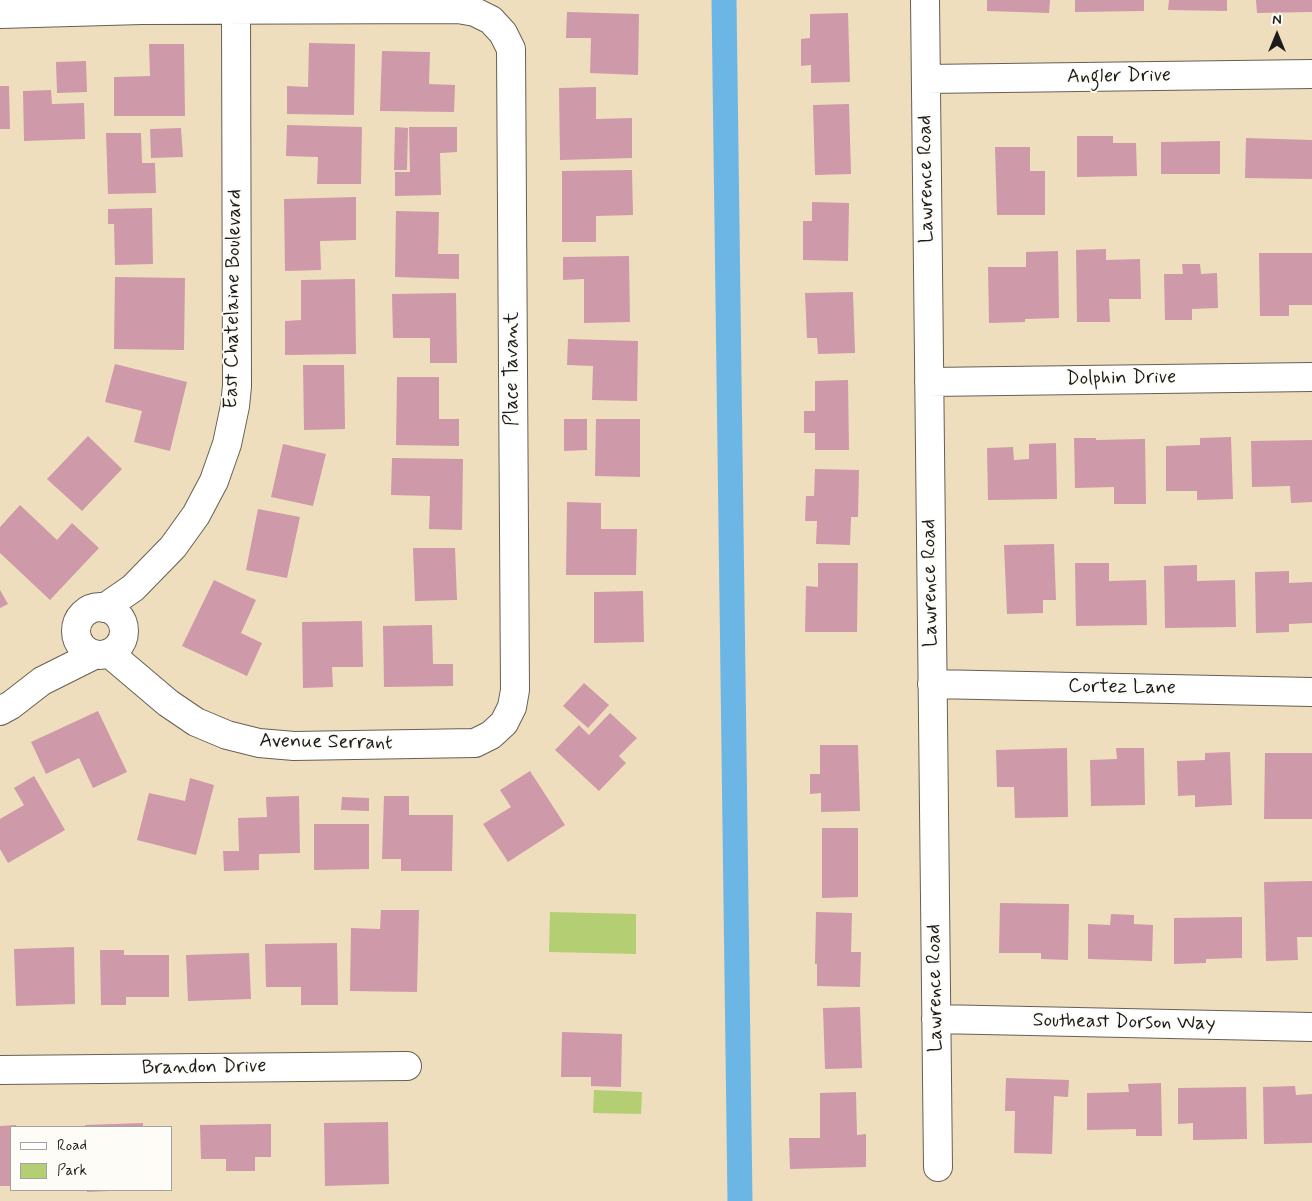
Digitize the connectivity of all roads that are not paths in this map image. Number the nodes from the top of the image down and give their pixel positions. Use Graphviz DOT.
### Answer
graph roads {
  1 [pos="925,0"];
  2 [pos="237,3"];
  3 [pos="0,14"];
  4 [pos="1312,74"];
  5 [pos="926,79"];
  6 [pos="1312,377"];
  7 [pos="929,382"];
  8 [pos="76,631"];
  9 [pos="110,635"];
  10 [pos="42,681"];
  11 [pos="932,684"];
  12 [pos="1312,692"];
  13 [pos="0,711"];
  14 [pos="504,723"];
  15 [pos="936,1019"];
  16 [pos="1312,1027"];
  17 [pos="407,1066"];
  18 [pos="0,1070"];
  19 [pos="938,1167"];
  1 -- 5 [label="street, Lawrence Road"];
  2 -- 3 [label="street"];
  2 -- 9 [label="street, East Chatelaine Boulevard"];
  2 -- 14 [label="street, Place Tavant"];
  4 -- 5 [label="street, Angler Drive"];
  5 -- 7 [label="street, Lawrence Road"];
  6 -- 7 [label="street, Dolphin Drive"];
  7 -- 11 [label="street, Lawrence Road"];
  8 -- 9 [label="street, Avenue Serrant"];
  8 -- 9 [label="street"];
  8 -- 10 [label="street"];
  9 -- 10 [label="street"];
  9 -- 14 [label="street, Avenue Serrant"];
  10 -- 13 [label="street"];
  11 -- 12 [label="street, Cortez Lane"];
  11 -- 15 [label="street, Lawrence Road"];
  15 -- 16 [label="street, Southeast Dorson Way"];
  15 -- 19 [label="street, Lawrence Road"];
  17 -- 18 [label="street, Brandon Drive"];
}
